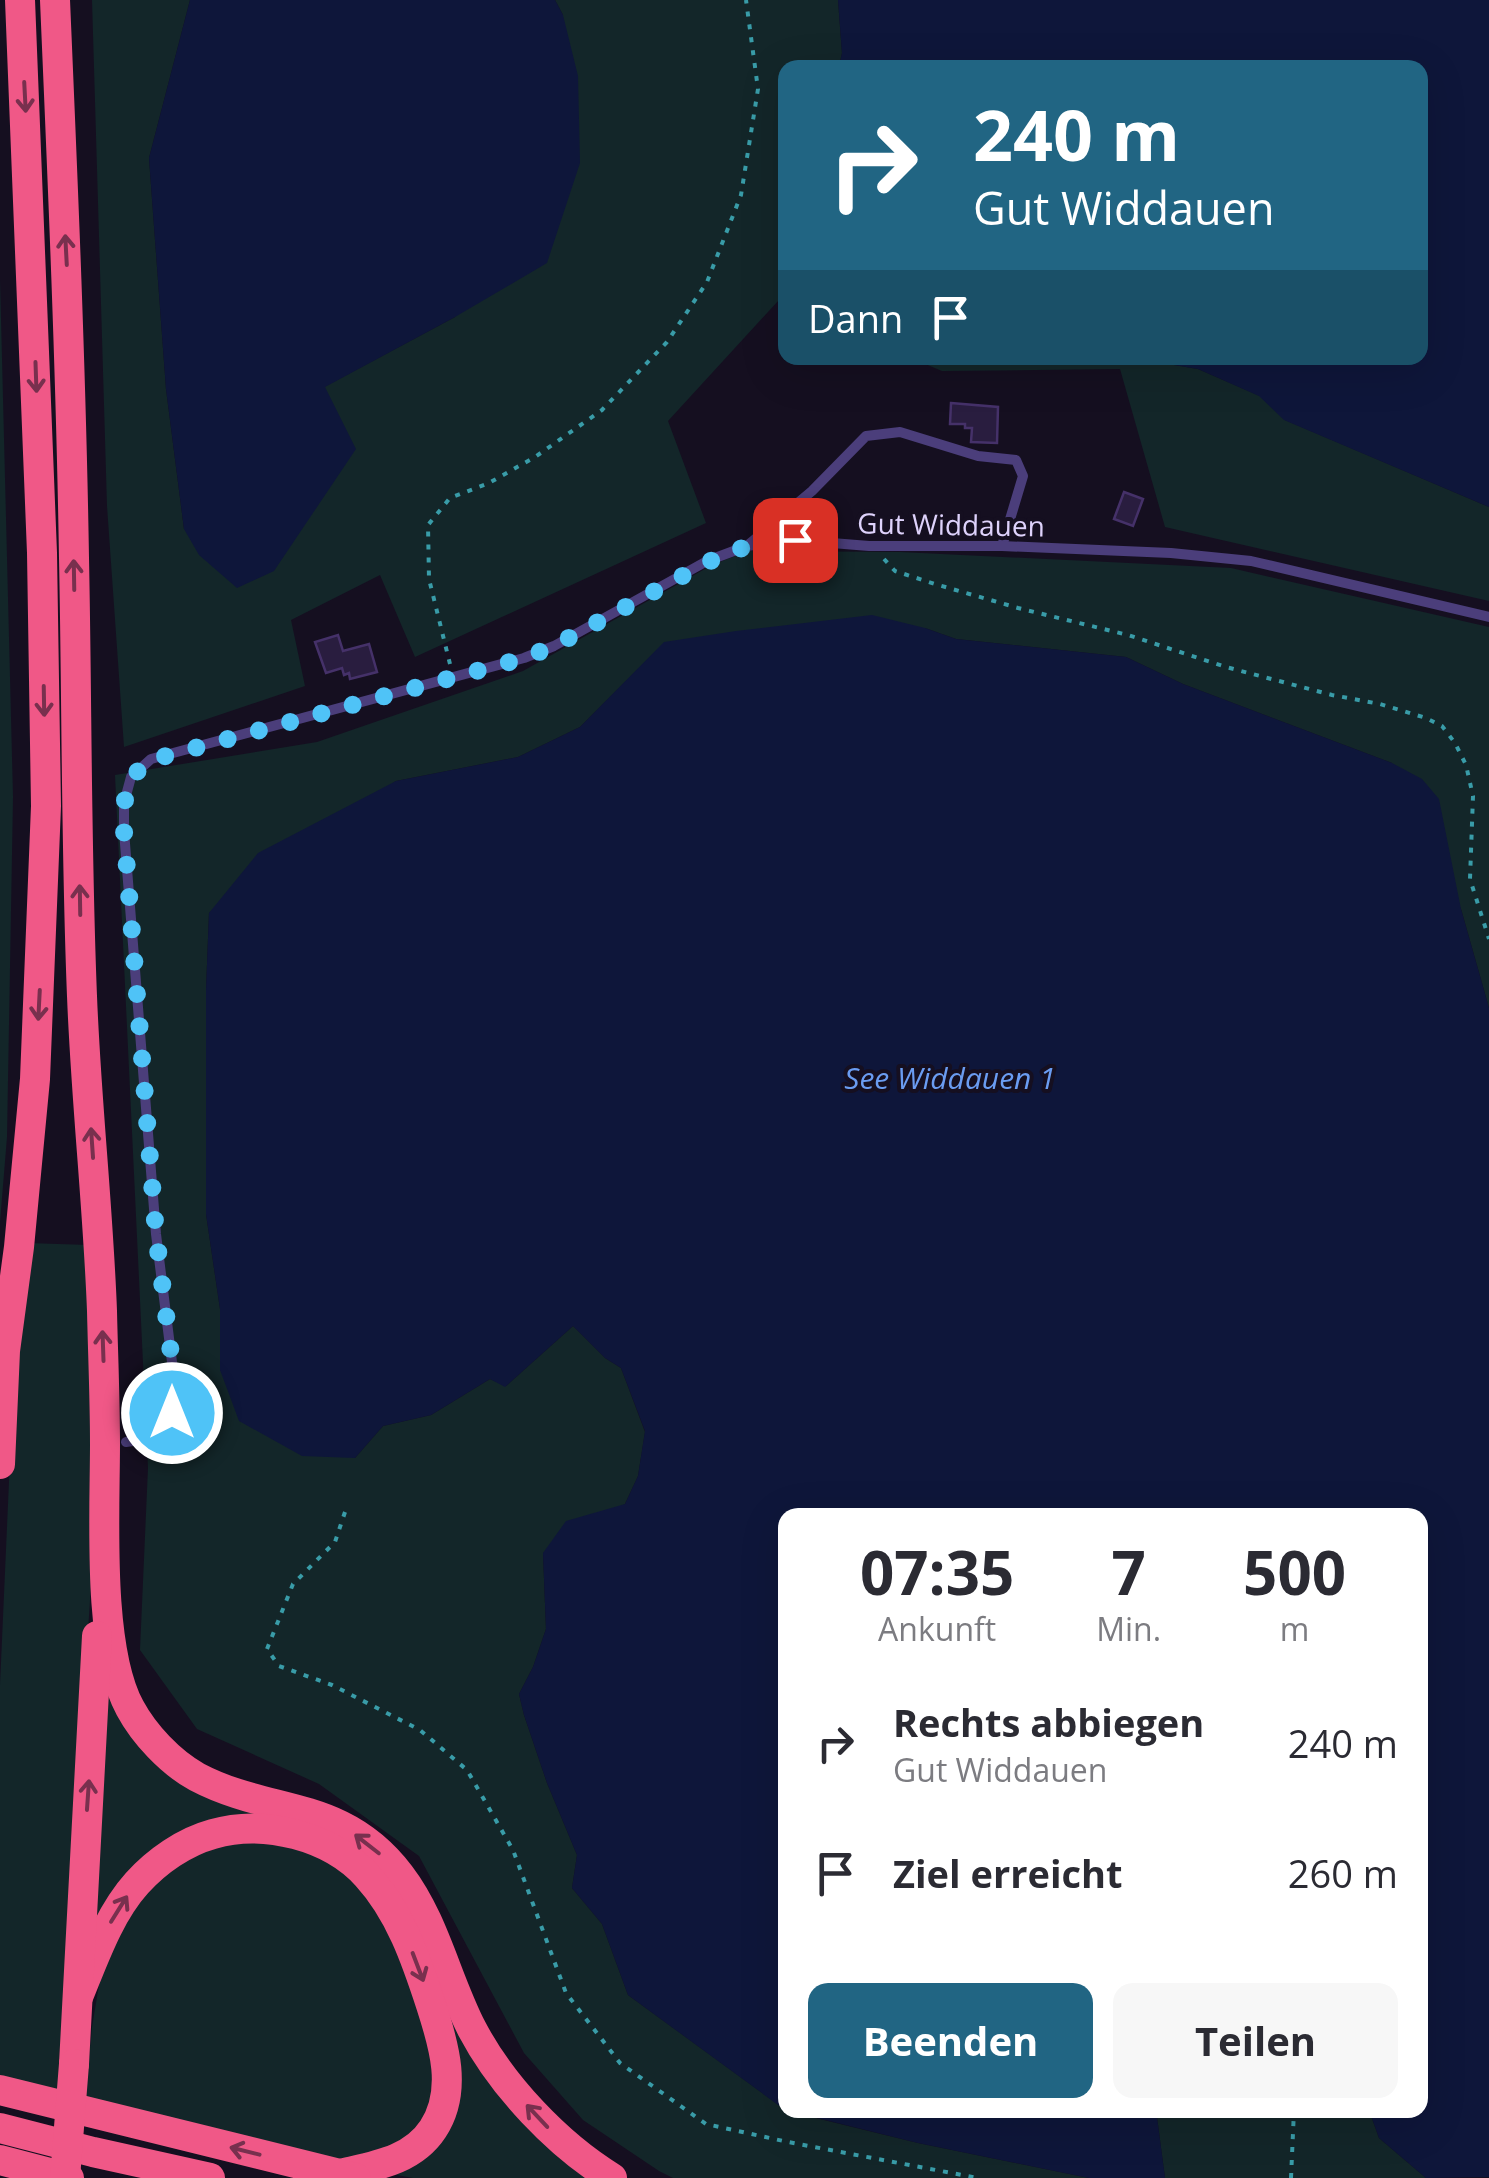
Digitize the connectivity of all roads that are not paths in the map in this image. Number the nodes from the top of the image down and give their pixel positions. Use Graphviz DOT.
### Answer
graph roads {
  1 [pos="20,0"];
  2 [pos="54,0"];
  3 [pos="747,546"];
  4 [pos="1002,546"];
  5 [pos="1489,617"];
  6 [pos="2,1359"];
  7 [pos="126,1442"];
  8 [pos="0,1464"];
  9 [pos="105,1514"];
  10 [pos="78,1997"];
  11 [pos="0,2090"];
  12 [pos="0,2128"];
  13 [pos="0,2160"];
  14 [pos="349,2176"];
  15 [pos="67,2178"];
  16 [pos="210,2178"];
  17 [pos="612,2178"];
  1 -- 6 [label="highway, one-way"];
  9 -- 2 [label="highway, one-way"];
  3 -- 4 [label="lane, Gut Widdauen"];
  3 -- 4 [label="lane"];
  3 -- 7 [label="lane, Gut Widdauen"];
  4 -- 5 [label="lane, Gut Widdauen"];
  6 -- 8 [label="highway"];
  10 -- 9 [label="highway, one-way"];
  17 -- 9 [label="highway, one-way"];
  10 -- 14 [label="highway, one-way"];
  10 -- 15 [label="highway, bridge"];
  14 -- 11 [label="highway, one-way"];
  12 -- 16 [label="highway"];
  13 -- 15 [label="highway"];
}
